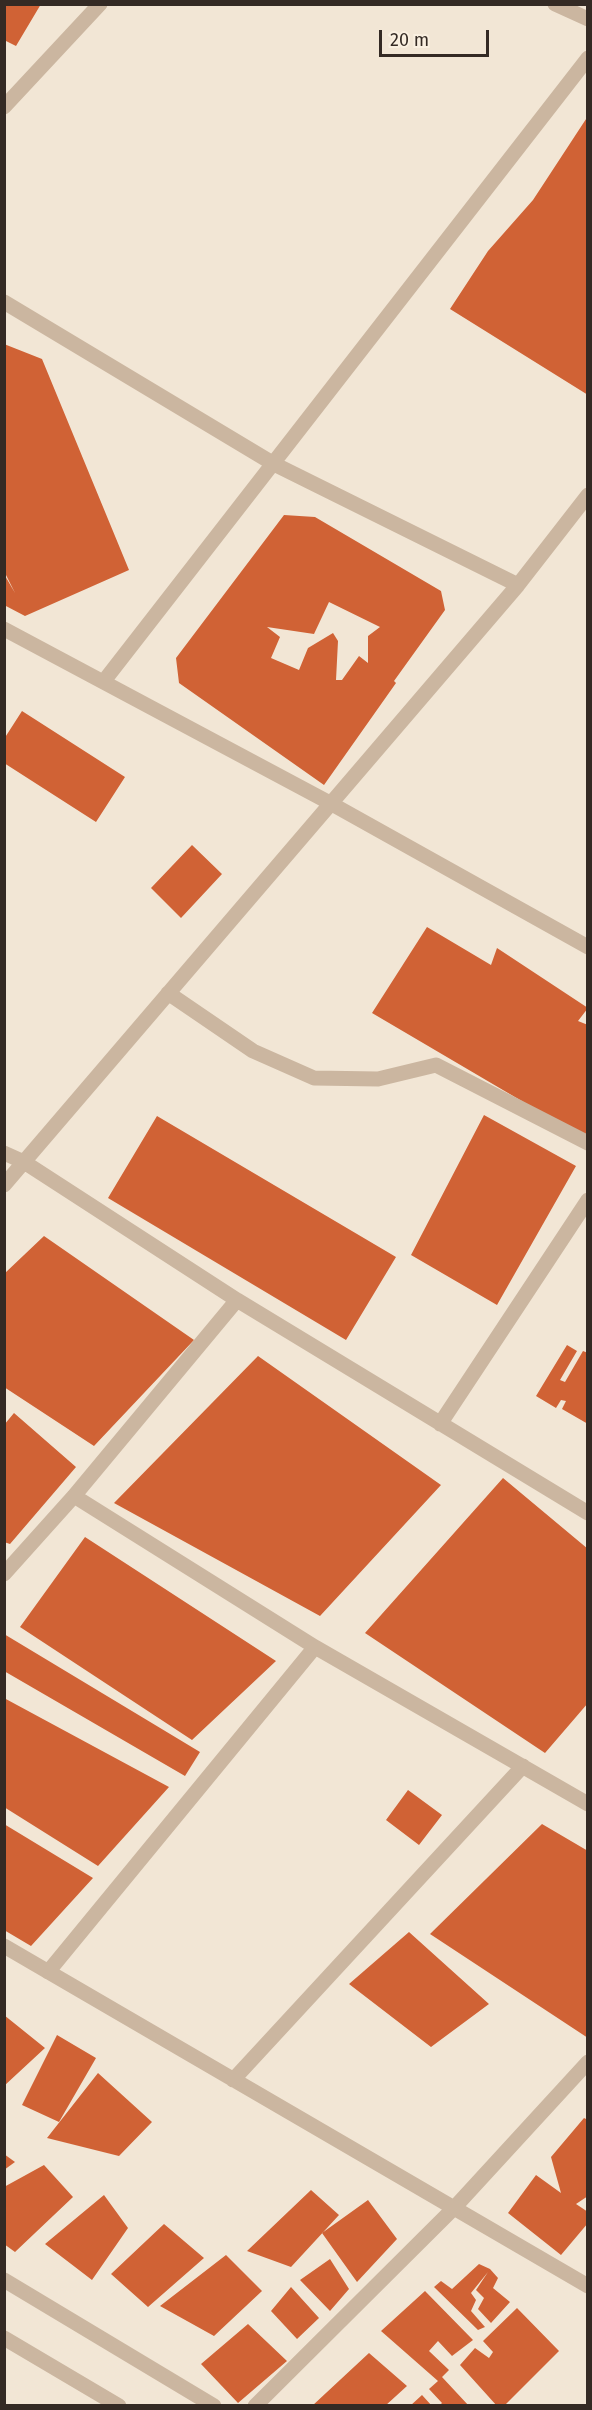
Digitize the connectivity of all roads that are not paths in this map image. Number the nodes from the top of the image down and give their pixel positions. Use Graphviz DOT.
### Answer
graph roads {
  1 [pos="100,4"];
  2 [pos="555,4"];
  3 [pos="588,19"];
  4 [pos="588,58"];
  5 [pos="4,107"];
  6 [pos="4,302"];
  7 [pos="274,464"];
  8 [pos="588,495"];
  9 [pos="518,585"];
  10 [pos="4,629"];
  11 [pos="104,681"];
  12 [pos="330,803"];
  13 [pos="588,947"];
  14 [pos="168,993"];
  15 [pos="588,1143"];
  16 [pos="4,1153"];
  17 [pos="24,1162"];
  18 [pos="4,1185"];
  19 [pos="588,1200"];
  20 [pos="237,1300"];
  21 [pos="440,1424"];
  22 [pos="74,1496"];
  23 [pos="588,1513"];
  24 [pos="4,1574"];
  25 [pos="315,1647"];
  26 [pos="523,1766"];
  27 [pos="588,1804"];
  28 [pos="4,1946"];
  29 [pos="48,1972"];
  30 [pos="588,2062"];
  31 [pos="233,2080"];
  32 [pos="454,2208"];
  33 [pos="4,2280"];
  34 [pos="588,2286"];
  35 [pos="4,2338"];
  36 [pos="119,2406"];
  37 [pos="214,2406"];
  38 [pos="255,2406"];
  1 -- 5 [label="street"];
  2 -- 3 [label="street"];
  4 -- 7 [label="street"];
  6 -- 7 [label="street"];
  7 -- 9 [label="street"];
  7 -- 11 [label="street"];
  8 -- 9 [label="street"];
  9 -- 12 [label="street"];
  10 -- 11 [label="street"];
  11 -- 12 [label="street"];
  12 -- 13 [label="street"];
  12 -- 14 [label="street"];
  14 -- 15 [label="street"];
  14 -- 17 [label="street"];
  16 -- 17 [label="street"];
  17 -- 18 [label="street"];
  17 -- 20 [label="street"];
  19 -- 21 [label="street"];
  20 -- 21 [label="street"];
  20 -- 22 [label="street"];
  21 -- 23 [label="street"];
  22 -- 24 [label="street"];
  22 -- 25 [label="street"];
  25 -- 26 [label="street"];
  25 -- 29 [label="street"];
  26 -- 27 [label="street"];
  26 -- 31 [label="street"];
  28 -- 29 [label="street"];
  29 -- 31 [label="street"];
  30 -- 32 [label="street"];
  31 -- 32 [label="street"];
  32 -- 34 [label="street"];
  32 -- 38 [label="street"];
  33 -- 37 [label="street"];
  35 -- 36 [label="street"];
}
